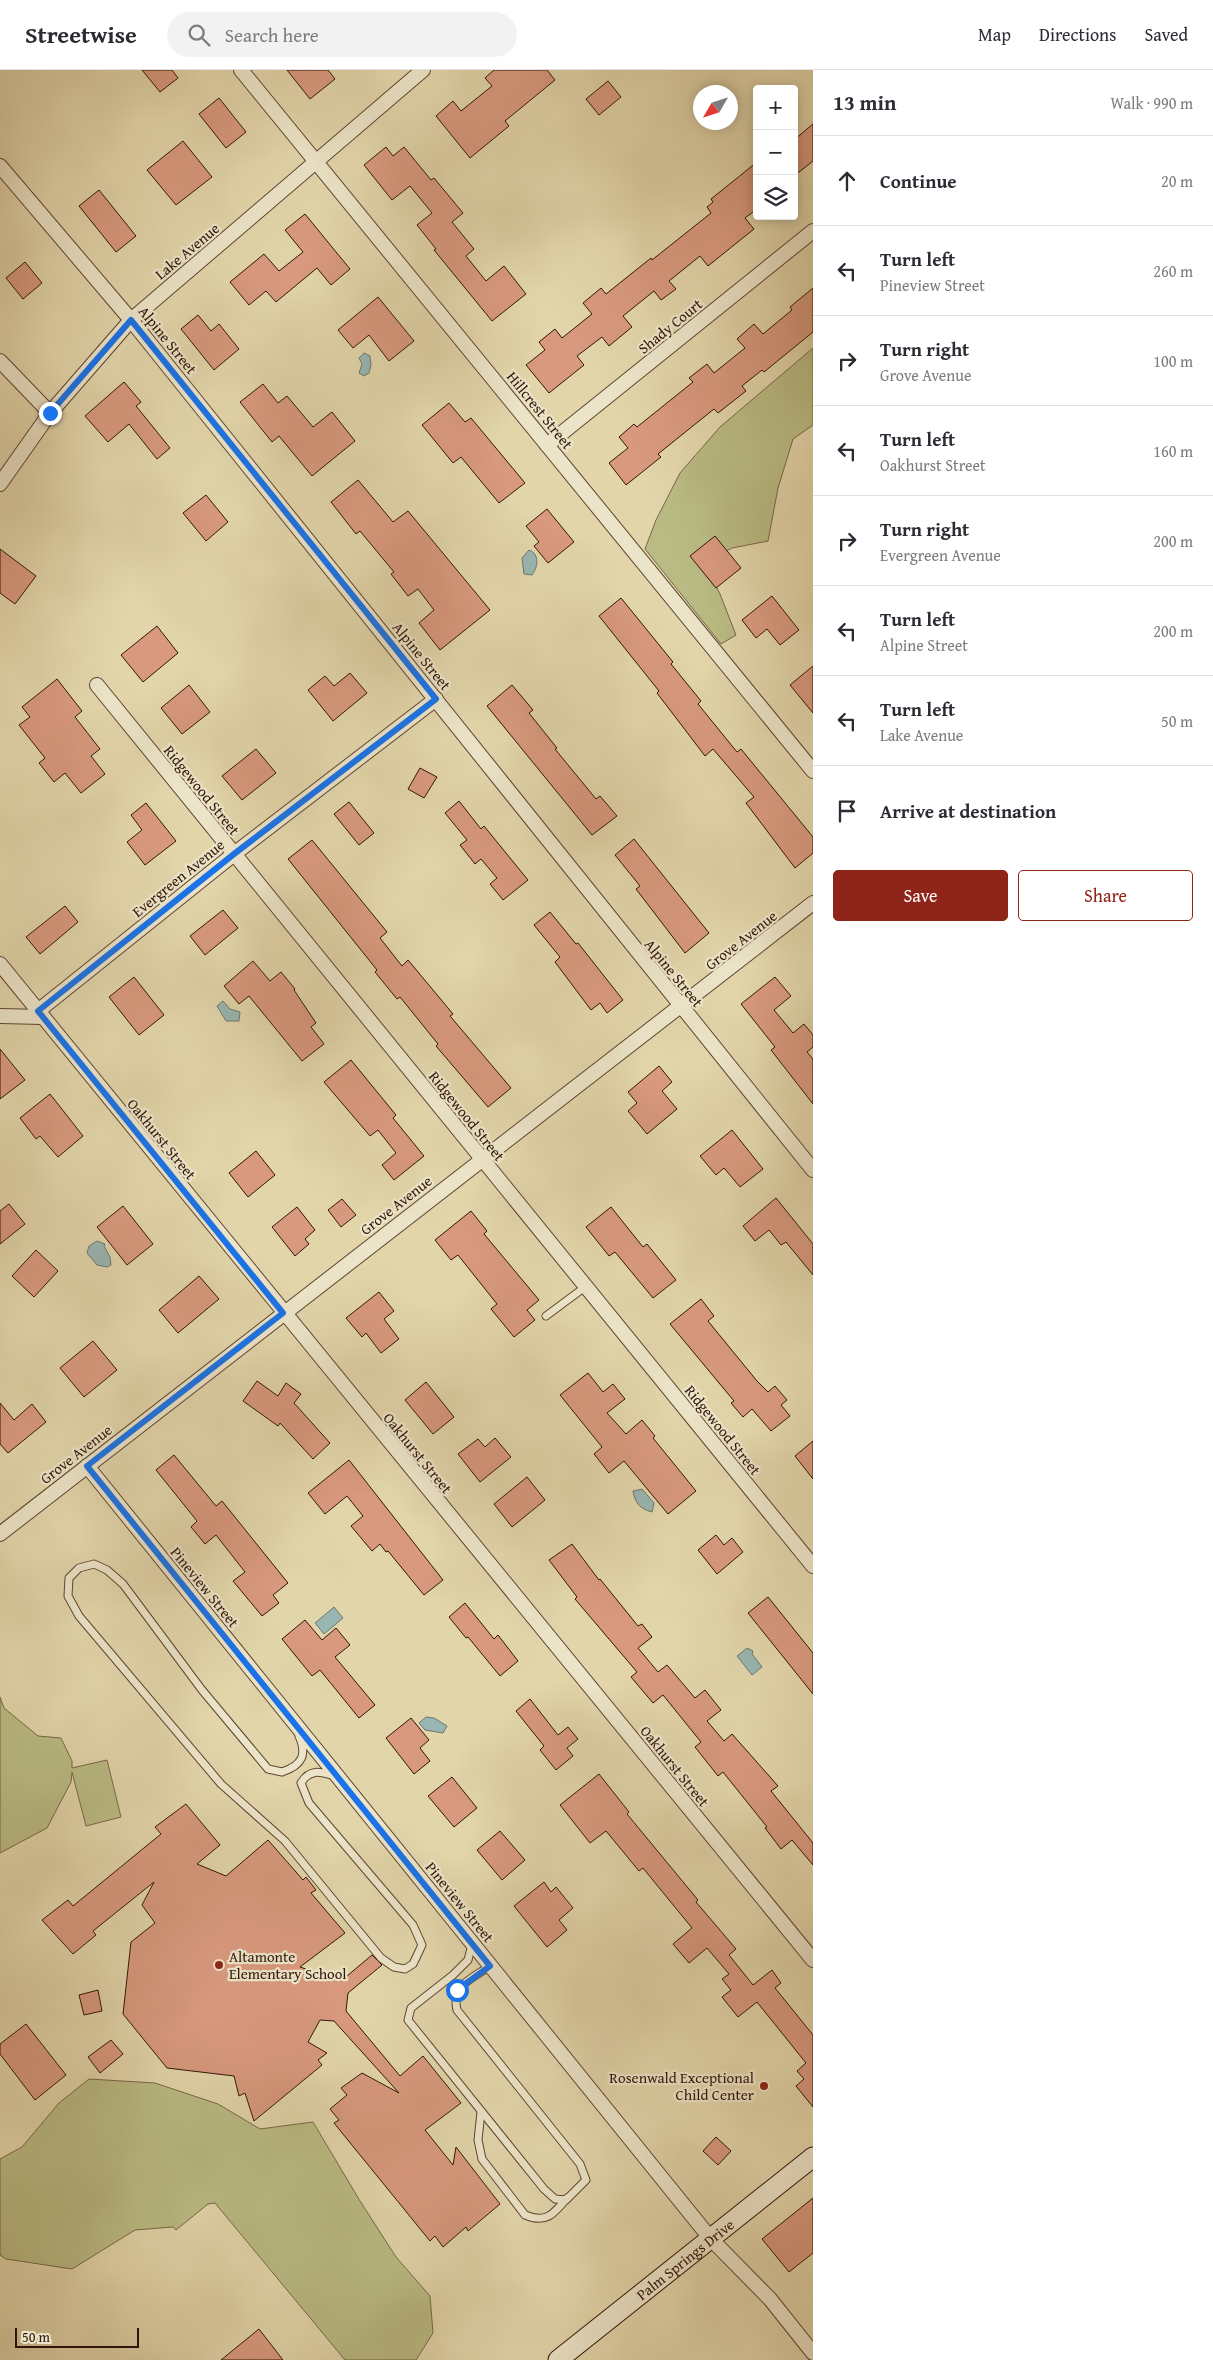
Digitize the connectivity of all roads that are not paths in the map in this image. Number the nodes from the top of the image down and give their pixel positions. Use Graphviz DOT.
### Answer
graph roads {
  1 [pos="241,70"];
  2 [pos="423,70"];
  3 [pos="316,162"];
  4 [pos="2,175"];
  5 [pos="813,231"];
  6 [pos="131,320"];
  7 [pos="0,361"];
  8 [pos="50,413"];
  9 [pos="548,445"];
  10 [pos="0,484"];
  11 [pos="97,685"];
  12 [pos="436,699"];
  13 [pos="813,771"];
  14 [pos="234,854"];
  15 [pos="813,903"];
  16 [pos="0,964"];
  17 [pos="680,1007"];
  18 [pos="41,1014"];
  19 [pos="0,1016"];
  20 [pos="482,1160"];
  21 [pos="813,1170"];
  22 [pos="586,1287"];
  23 [pos="283,1313"];
  24 [pos="546,1316"];
  25 [pos="87,1466"];
  26 [pos="0,1534"];
  27 [pos="813,1566"];
  28 [pos="295,1724"];
  29 [pos="338,1777"];
  30 [pos="472,1943"];
  31 [pos="813,1960"];
  32 [pos="490,1966"];
  33 [pos="481,2112"];
  34 [pos="813,2157"];
  35 [pos="568,2198"];
  36 [pos="710,2239"];
  37 [pos="813,2353"];
  38 [pos="558,2360"];
  1 -- 3 [label="street, Hillcrest Street"];
  2 -- 3 [label="street, Lake Avenue"];
  3 -- 6 [label="street, Lake Avenue"];
  3 -- 9 [label="street, Hillcrest Street"];
  4 -- 6 [label="street, Alpine Street"];
  5 -- 9 [label="street, Shady Court"];
  6 -- 8 [label="street, Lake Avenue"];
  6 -- 12 [label="street, Alpine Street"];
  7 -- 8 [label="street"];
  8 -- 10 [label="street, Lake Avenue"];
  9 -- 13 [label="street, Hillcrest Street"];
  11 -- 14 [label="street, Ridgewood Street"];
  12 -- 14 [label="street, Evergreen Avenue"];
  12 -- 17 [label="street, Alpine Street"];
  14 -- 18 [label="street, Evergreen Avenue"];
  14 -- 20 [label="street, Ridgewood Street"];
  15 -- 17 [label="street, Grove Avenue"];
  16 -- 18 [label="street, Oakhurst Street"];
  17 -- 20 [label="street, Grove Avenue"];
  17 -- 21 [label="street, Alpine Street"];
  18 -- 19 [label="street"];
  18 -- 23 [label="street, Oakhurst Street"];
  20 -- 22 [label="street, Ridgewood Street"];
  20 -- 23 [label="street, Grove Avenue"];
  22 -- 24 [label="lane"];
  22 -- 27 [label="street, Ridgewood Street"];
  23 -- 25 [label="street, Grove Avenue"];
  23 -- 31 [label="street, Oakhurst Street"];
  25 -- 26 [label="street, Grove Avenue"];
  25 -- 28 [label="street, Pineview Street"];
  28 -- 29 [label="street, Pineview Street"];
  28 -- 29 [label="lane"];
  29 -- 30 [label="street, Pineview Street"];
  30 -- 32 [label="street, Pineview Street"];
  30 -- 33 [label="lane"];
  32 -- 35 [label="lane"];
  32 -- 36 [label="street, Pineview Street"];
  33 -- 35 [label="lane"];
  33 -- 35 [label="lane"];
  34 -- 36 [label="street, Palm Springs Drive"];
  36 -- 37 [label="street, Pineview Street"];
  36 -- 38 [label="street, Palm Springs Drive"];
}
